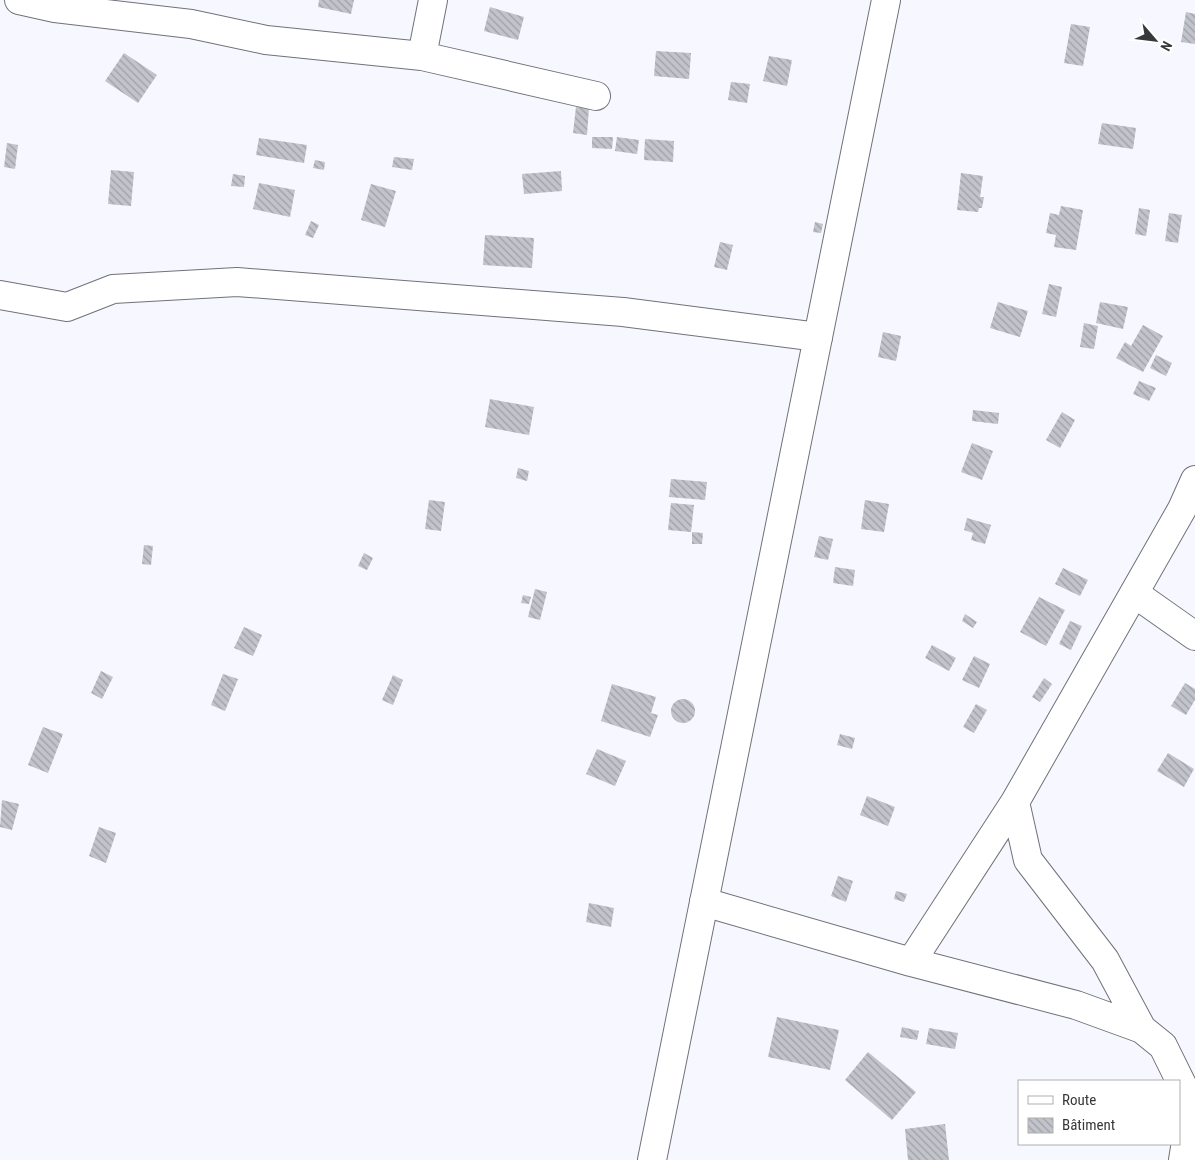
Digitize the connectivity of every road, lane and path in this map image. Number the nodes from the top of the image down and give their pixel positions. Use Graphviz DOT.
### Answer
graph roads {
  1 [pos="19,0"];
  2 [pos="433,0"];
  3 [pos="886,0"];
  4 [pos="422,56"];
  5 [pos="596,96"];
  6 [pos="0,295"];
  7 [pos="818,337"];
  8 [pos="1195,480"];
  9 [pos="1134,593"];
  10 [pos="1195,636"];
  11 [pos="1015,802"];
  12 [pos="704,902"];
  13 [pos="911,962"];
  14 [pos="1142,1029"];
  15 [pos="1180,1080"];
  16 [pos="1180,1081"];
  17 [pos="652,1160"];
  18 [pos="1184,1160"];
  1 -- 4 [label="street"];
  2 -- 4 [label="street"];
  3 -- 7 [label="street"];
  4 -- 5 [label="street"];
  6 -- 7 [label="street"];
  7 -- 12 [label="street"];
  8 -- 9 [label="street"];
  9 -- 10 [label="street"];
  9 -- 11 [label="street"];
  11 -- 13 [label="street"];
  11 -- 14 [label="street"];
  12 -- 13 [label="street"];
  12 -- 17 [label="street"];
  13 -- 14 [label="street"];
  14 -- 15 [label="street"];
  16 -- 18 [label="street"];
}
